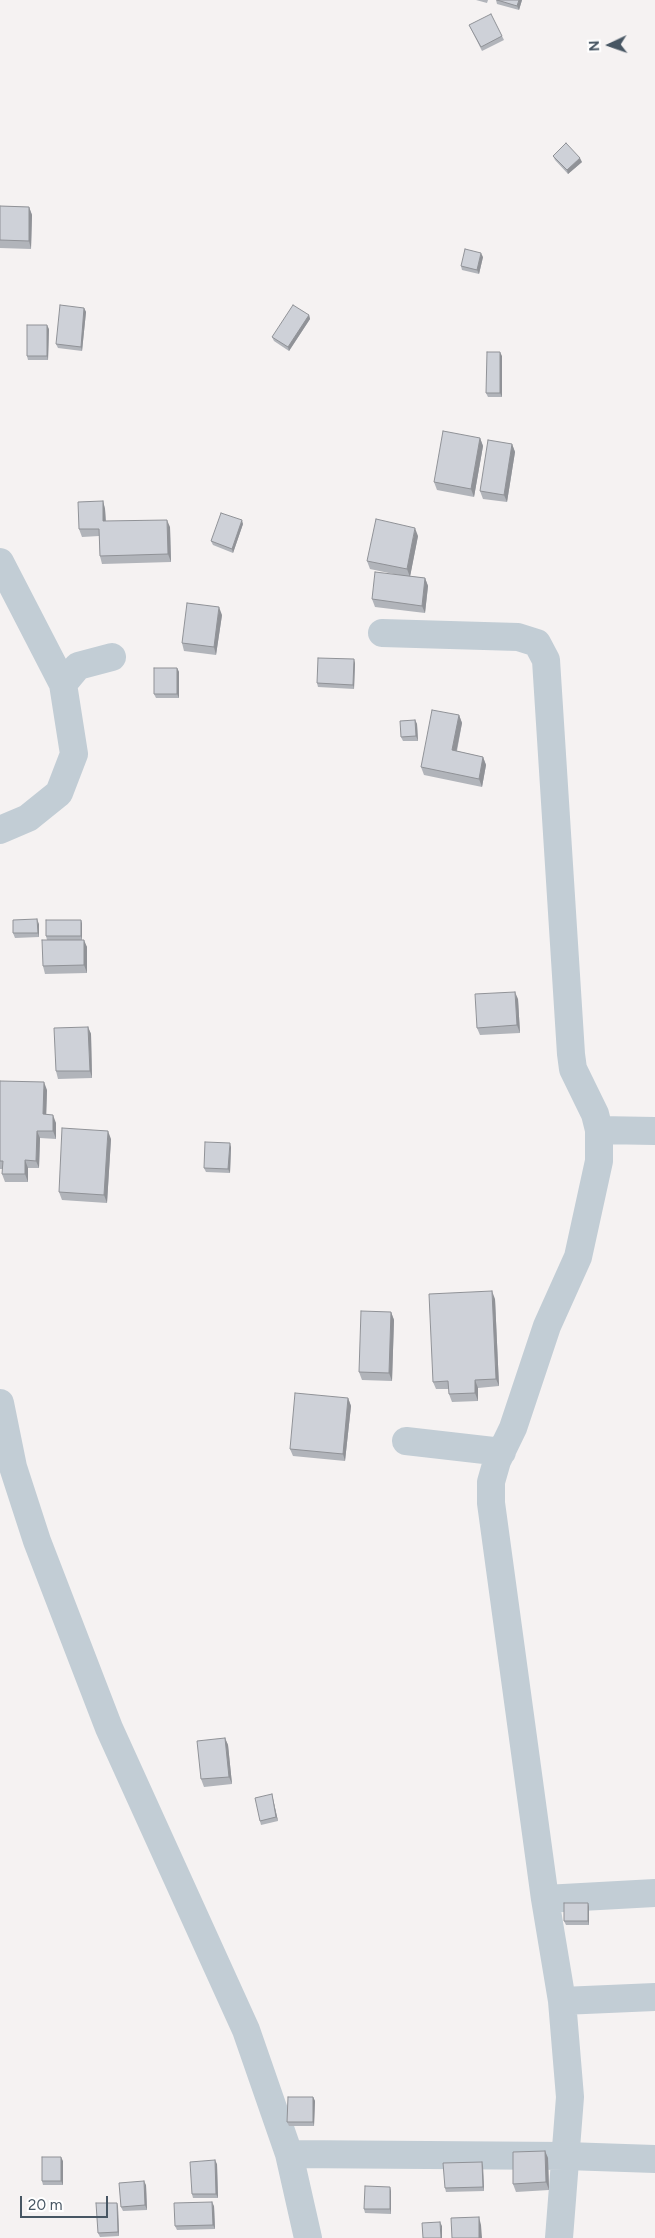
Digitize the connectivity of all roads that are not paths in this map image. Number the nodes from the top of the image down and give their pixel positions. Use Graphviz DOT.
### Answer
graph roads {
  1 [pos="0,562"];
  2 [pos="382,633"];
  3 [pos="112,657"];
  4 [pos="63,684"];
  5 [pos="0,830"];
  6 [pos="599,1130"];
  7 [pos="655,1131"];
  8 [pos="0,1403"];
  9 [pos="406,1441"];
  10 [pos="502,1452"];
  11 [pos="655,1893"];
  12 [pos="545,1899"];
  13 [pos="655,1996"];
  14 [pos="562,2001"];
  15 [pos="289,2154"];
  16 [pos="566,2156"];
  17 [pos="655,2159"];
  18 [pos="308,2238"];
  19 [pos="559,2238"];
  1 -- 4 [label="street"];
  2 -- 6 [label="street"];
  3 -- 4 [label="street"];
  4 -- 5 [label="street"];
  6 -- 7 [label="street"];
  6 -- 10 [label="street"];
  8 -- 15 [label="street"];
  9 -- 10 [label="street"];
  10 -- 12 [label="street"];
  11 -- 12 [label="street"];
  12 -- 14 [label="street"];
  13 -- 14 [label="street"];
  14 -- 16 [label="street"];
  15 -- 16 [label="street"];
  15 -- 18 [label="street"];
  16 -- 17 [label="street"];
  16 -- 19 [label="street"];
}
